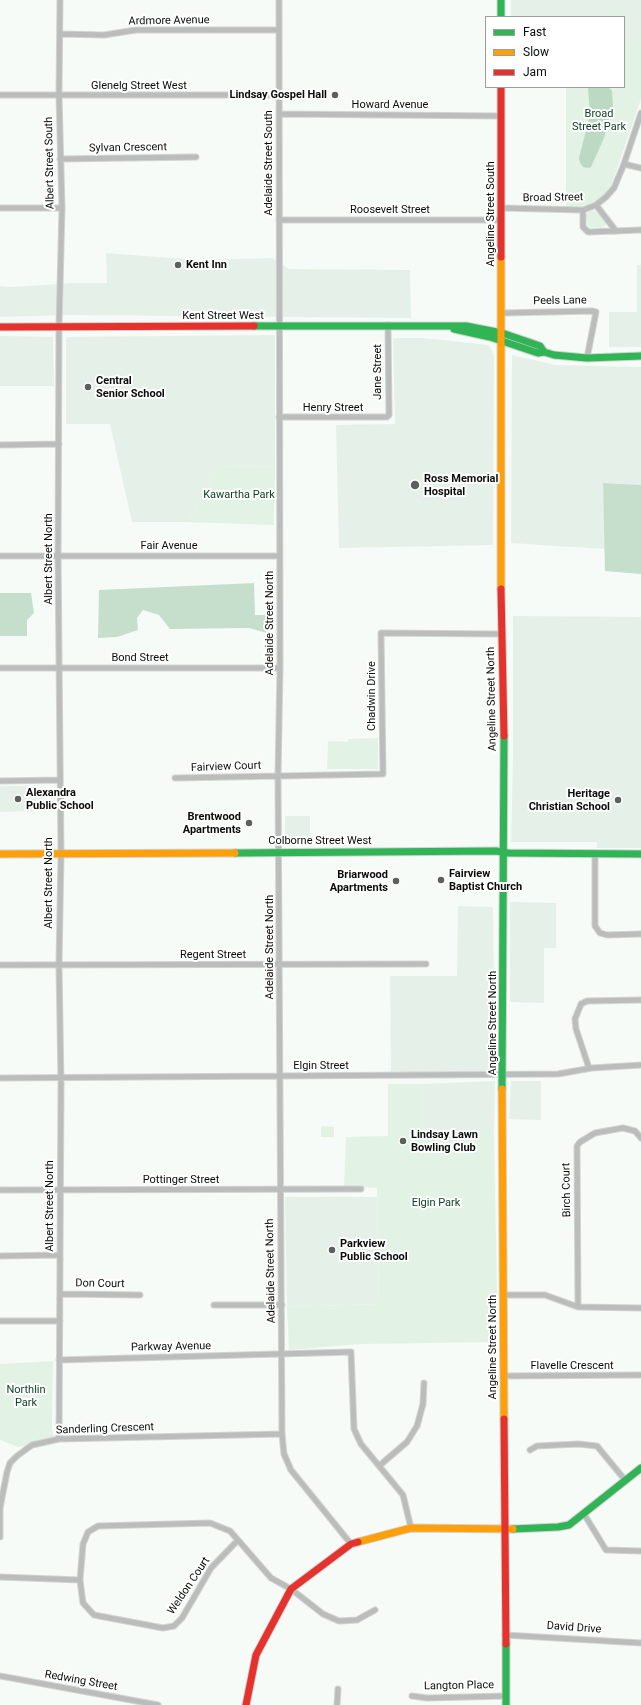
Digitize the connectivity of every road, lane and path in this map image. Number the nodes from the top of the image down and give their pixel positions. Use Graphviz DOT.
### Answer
graph roads {
  1 [pos="60,0"];
  2 [pos="279,0"];
  3 [pos="501,0"];
  4 [pos="501,16"];
  5 [pos="279,30"];
  6 [pos="60,34"];
  7 [pos="501,88"];
  8 [pos="0,95"];
  9 [pos="59,95"];
  10 [pos="279,95"];
  11 [pos="641,113"];
  12 [pos="279,114"];
  13 [pos="501,116"];
  14 [pos="196,157"];
  15 [pos="60,159"];
  16 [pos="624,164"];
  17 [pos="641,168"];
  18 [pos="596,205"];
  19 [pos="0,208"];
  20 [pos="62,208"];
  21 [pos="502,208"];
  22 [pos="583,210"];
  23 [pos="279,220"];
  24 [pos="501,220"];
  25 [pos="641,230"];
  26 [pos="616,231"];
  27 [pos="502,313"];
  28 [pos="388,325"];
  29 [pos="59,326"];
  30 [pos="0,327"];
  31 [pos="280,327"];
  32 [pos="502,337"];
  33 [pos="641,356"];
  34 [pos="587,358"];
  35 [pos="279,418"];
  36 [pos="387,418"];
  37 [pos="59,444"];
  38 [pos="0,445"];
  39 [pos="0,556"];
  40 [pos="279,556"];
  41 [pos="58,557"];
  42 [pos="501,634"];
  43 [pos="0,668"];
  44 [pos="59,668"];
  45 [pos="280,668"];
  46 [pos="278,776"];
  47 [pos="175,778"];
  48 [pos="0,780"];
  49 [pos="60,780"];
  50 [pos="504,852"];
  51 [pos="279,853"];
  52 [pos="595,853"];
  53 [pos="0,854"];
  54 [pos="61,854"];
  55 [pos="641,854"];
  56 [pos="641,934"];
  57 [pos="426,964"];
  58 [pos="0,965"];
  59 [pos="59,965"];
  60 [pos="280,966"];
  61 [pos="641,1000"];
  62 [pos="641,1065"];
  63 [pos="589,1068"];
  64 [pos="504,1074"];
  65 [pos="280,1076"];
  66 [pos="60,1077"];
  67 [pos="0,1078"];
  68 [pos="641,1138"];
  69 [pos="0,1190"];
  70 [pos="60,1190"];
  71 [pos="280,1190"];
  72 [pos="361,1190"];
  73 [pos="60,1255"];
  74 [pos="0,1256"];
  75 [pos="60,1294"];
  76 [pos="140,1295"];
  77 [pos="504,1295"];
  78 [pos="214,1305"];
  79 [pos="282,1305"];
  80 [pos="578,1307"];
  81 [pos="641,1308"];
  82 [pos="0,1321"];
  83 [pos="60,1321"];
  84 [pos="282,1355"];
  85 [pos="60,1360"];
  86 [pos="641,1375"];
  87 [pos="504,1376"];
  88 [pos="424,1383"];
  89 [pos="282,1434"];
  90 [pos="59,1439"];
  91 [pos="530,1450"];
  92 [pos="379,1466"];
  93 [pos="641,1468"];
  94 [pos="625,1480"];
  95 [pos="0,1508"];
  96 [pos="584,1514"];
  97 [pos="411,1528"];
  98 [pos="505,1529"];
  99 [pos="0,1537"];
  100 [pos="238,1540"];
  101 [pos="351,1544"];
  102 [pos="641,1551"];
  103 [pos="0,1577"];
  104 [pos="80,1580"];
  105 [pos="291,1589"];
  106 [pos="375,1610"];
  107 [pos="505,1635"];
  108 [pos="641,1643"];
  109 [pos="0,1676"];
  110 [pos="338,1689"];
  111 [pos="412,1696"];
  112 [pos="506,1696"];
  113 [pos="158,1705"];
  114 [pos="246,1705"];
  115 [pos="337,1705"];
  116 [pos="506,1705"];
  1 -- 6 [label="street, Albert Street South"];
  2 -- 5 [label="street, Adelaide Street South"];
  3 -- 4 [label="main road"];
  5 -- 6 [label="street, Ardmore Avenue"];
  5 -- 10 [label="street, Adelaide Street South"];
  6 -- 9 [label="street, Albert Street South"];
  7 -- 13 [label="main road, Angeline Street South"];
  8 -- 9 [label="street, Glenelg Street West"];
  9 -- 10 [label="street, Glenelg Street West"];
  9 -- 15 [label="street, Albert Street South"];
  10 -- 12 [label="street, Adelaide Street South"];
  11 -- 16 [label="street, Broad Street"];
  12 -- 13 [label="street, Howard Avenue"];
  12 -- 23 [label="street, Adelaide Street South"];
  13 -- 21 [label="main road, Angeline Street South"];
  14 -- 15 [label="street, Sylvan Crescent"];
  15 -- 20 [label="street, Albert Street South"];
  16 -- 17 [label="street"];
  16 -- 18 [label="street, Broad Street"];
  18 -- 22 [label="street, Broad Street"];
  18 -- 26 [label="street"];
  19 -- 20 [label="street"];
  20 -- 29 [label="street, Albert Street South"];
  21 -- 22 [label="street, Broad Street"];
  21 -- 24 [label="main road, Angeline Street South"];
  22 -- 26 [label="street"];
  23 -- 24 [label="street, Roosevelt Street"];
  23 -- 31 [label="street, Adelaide Street South"];
  24 -- 27 [label="main road, Angeline Street South"];
  25 -- 26 [label="street"];
  27 -- 32 [label="main road, Angeline Street South"];
  27 -- 34 [label="street, Peels Lane"];
  28 -- 31 [label="main road, Kent Street West"];
  28 -- 32 [label="main road, Kent Street West"];
  28 -- 36 [label="street, Jane Street"];
  29 -- 30 [label="main road, Kent Street West"];
  29 -- 31 [label="main road, Kent Street West"];
  29 -- 37 [label="street, Albert Street North"];
  31 -- 35 [label="street, Adelaide Street North"];
  32 -- 34 [label="main road, Kent Street West"];
  32 -- 42 [label="main road, Angeline Street North"];
  33 -- 34 [label="main road, Kent Street West"];
  35 -- 36 [label="street, Henry Street"];
  35 -- 40 [label="street, Adelaide Street North"];
  37 -- 38 [label="street"];
  37 -- 41 [label="street, Albert Street North"];
  39 -- 41 [label="street, Fair Avenue"];
  40 -- 41 [label="street, Fair Avenue"];
  40 -- 45 [label="street, Adelaide Street North"];
  41 -- 44 [label="street, Albert Street North"];
  42 -- 46 [label="street, Chadwin Drive"];
  42 -- 50 [label="main road, Angeline Street North"];
  43 -- 44 [label="street, Bond Street"];
  44 -- 45 [label="street, Bond Street"];
  44 -- 49 [label="street, Albert Street North"];
  45 -- 46 [label="street, Adelaide Street North"];
  46 -- 47 [label="street, Fairview Court"];
  46 -- 51 [label="street, Adelaide Street North"];
  48 -- 49 [label="street"];
  49 -- 54 [label="street, Albert Street North"];
  50 -- 51 [label="main road, Colborne Street West"];
  50 -- 52 [label="main road, Colborne Street West"];
  50 -- 64 [label="main road, Angeline Street North"];
  51 -- 54 [label="main road, Colborne Street West"];
  51 -- 60 [label="street, Adelaide Street North"];
  52 -- 55 [label="main road, Colborne Street West"];
  52 -- 56 [label="street"];
  53 -- 54 [label="main road, Colborne Street West"];
  54 -- 59 [label="street, Albert Street North"];
  57 -- 60 [label="street, Regent Street"];
  58 -- 59 [label="street, Regent Street"];
  59 -- 60 [label="street, Regent Street"];
  59 -- 66 [label="street, Albert Street North"];
  60 -- 65 [label="street, Adelaide Street North"];
  61 -- 63 [label="street"];
  62 -- 63 [label="street, Elgin Street"];
  63 -- 64 [label="street, Elgin Street"];
  64 -- 65 [label="street, Elgin Street"];
  64 -- 77 [label="main road, Angeline Street North"];
  65 -- 66 [label="street, Elgin Street"];
  65 -- 71 [label="street, Adelaide Street North"];
  66 -- 67 [label="street, Elgin Street"];
  66 -- 70 [label="street, Albert Street North"];
  68 -- 80 [label="street, Birch Court"];
  69 -- 70 [label="street, Pottinger Street"];
  70 -- 71 [label="street, Pottinger Street"];
  70 -- 73 [label="street, Albert Street North"];
  71 -- 72 [label="street, Pottinger Street"];
  71 -- 79 [label="street, Adelaide Street North"];
  73 -- 74 [label="street"];
  73 -- 75 [label="street, Albert Street North"];
  75 -- 76 [label="street, Don Court"];
  75 -- 83 [label="street, Albert Street North"];
  77 -- 80 [label="street"];
  77 -- 87 [label="main road, Angeline Street North"];
  78 -- 79 [label="street"];
  79 -- 84 [label="street, Adelaide Street North"];
  80 -- 81 [label="street"];
  82 -- 83 [label="street"];
  83 -- 85 [label="street, Albert Street North"];
  84 -- 85 [label="street, Parkway Avenue"];
  84 -- 89 [label="street, Adelaide Street North"];
  84 -- 92 [label="street, Parkway Avenue"];
  85 -- 90 [label="street, Albert Street North"];
  86 -- 87 [label="street, Flavelle Crescent"];
  87 -- 98 [label="main road, Angeline Street North"];
  88 -- 92 [label="street"];
  89 -- 90 [label="street, Sanderling Crescent"];
  89 -- 101 [label="street, Adelaide Street North"];
  90 -- 95 [label="street, Sanderling Crescent"];
  91 -- 94 [label="street"];
  92 -- 97 [label="street"];
  93 -- 94 [label="main road"];
  94 -- 96 [label="main road"];
  95 -- 99 [label="street, Sanderling Crescent"];
  96 -- 98 [label="main road"];
  96 -- 102 [label="street"];
  97 -- 98 [label="main road"];
  97 -- 101 [label="main road"];
  98 -- 107 [label="main road, Angeline Street North"];
  100 -- 104 [label="street, Weldon Court"];
  100 -- 104 [label="street, Weldon Court"];
  100 -- 105 [label="street, Weldon Court"];
  101 -- 105 [label="main road"];
  103 -- 104 [label="street"];
  105 -- 106 [label="street, Weldon Court"];
  105 -- 114 [label="main road"];
  107 -- 108 [label="street, David Drive"];
  107 -- 112 [label="main road, Angeline Street North"];
  109 -- 113 [label="street, Redwing Street"];
  110 -- 115 [label="street"];
  111 -- 112 [label="street, Langton Place"];
  112 -- 116 [label="main road, Angeline Street North"];
}
